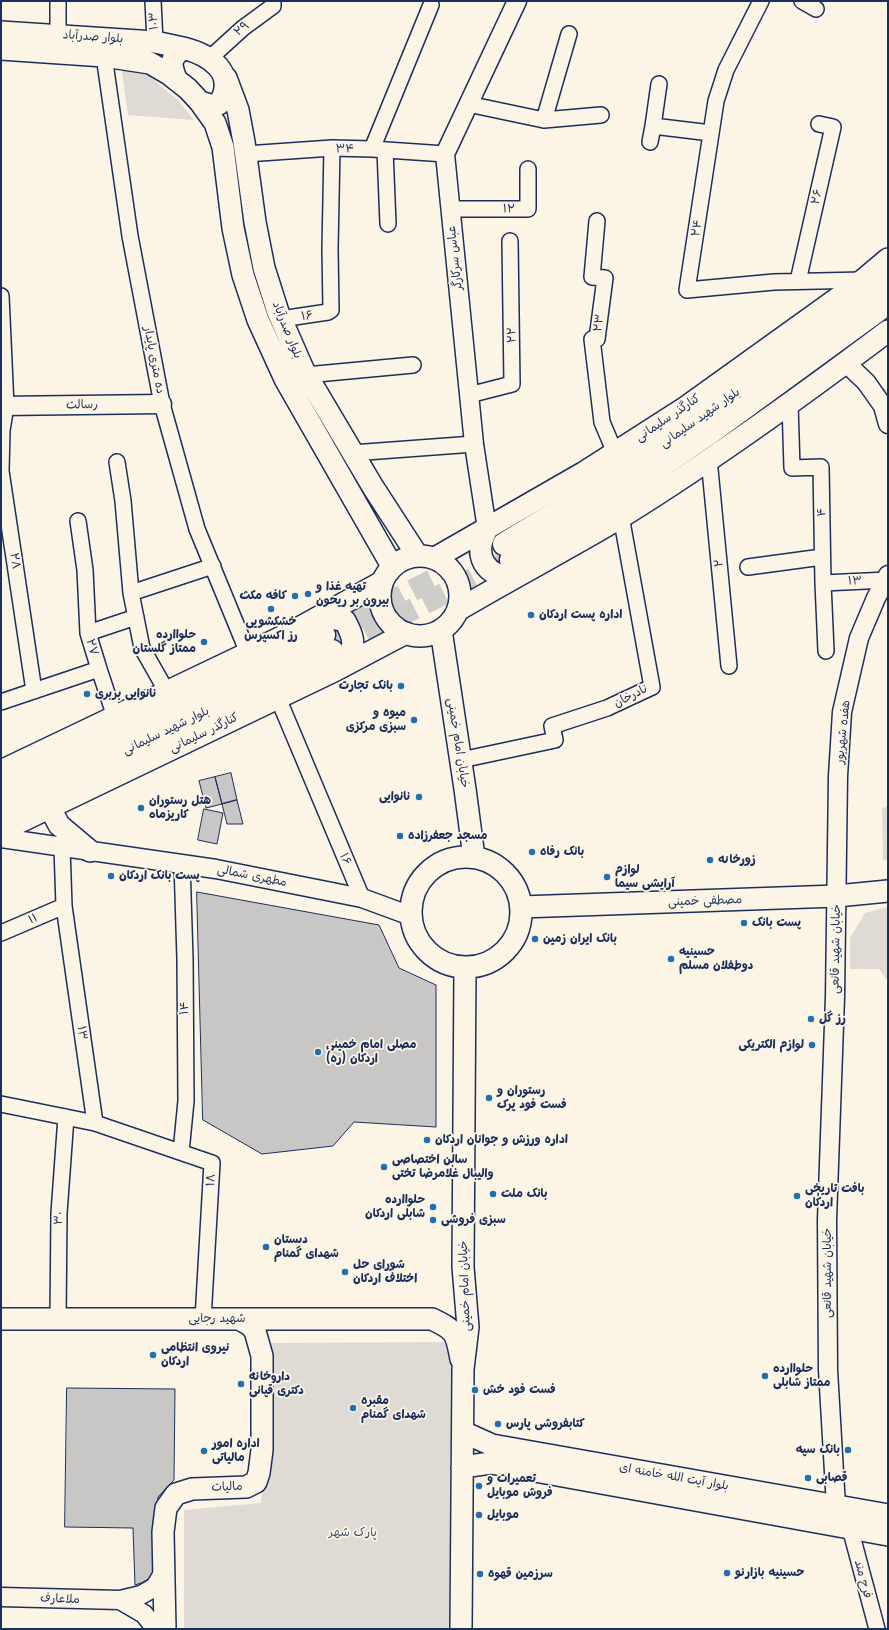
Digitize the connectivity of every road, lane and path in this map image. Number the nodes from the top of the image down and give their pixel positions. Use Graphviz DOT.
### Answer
graph roads {
  1 [pos="58,1"];
  2 [pos="154,1"];
  3 [pos="273,1"];
  4 [pos="517,1"];
  5 [pos="761,1"];
  6 [pos="802,1"];
  7 [pos="431,5"];
  8 [pos="816,9"];
  9 [pos="1,32"];
  10 [pos="569,34"];
  11 [pos="58,35"];
  12 [pos="155,42"];
  13 [pos="184,48"];
  14 [pos="1,49"];
  15 [pos="104,56"];
  16 [pos="210,58"];
  17 [pos="226,78"];
  18 [pos="176,79"];
  19 [pos="659,84"];
  20 [pos="200,102"];
  21 [pos="468,104"];
  22 [pos="601,115"];
  23 [pos="544,120"];
  24 [pos="819,124"];
  25 [pos="653,126"];
  26 [pos="711,133"];
  27 [pos="650,142"];
  28 [pos="332,148"];
  29 [pos="378,149"];
  30 [pos="246,154"];
  31 [pos="445,154"];
  32 [pos="528,169"];
  33 [pos="450,209"];
  34 [pos="597,221"];
  35 [pos="388,224"];
  36 [pos="510,241"];
  37 [pos="888,258"];
  38 [pos="863,280"];
  39 [pos="798,281"];
  40 [pos="888,281"];
  41 [pos="1,296"];
  42 [pos="888,303"];
  43 [pos="281,319"];
  44 [pos="888,331"];
  45 [pos="846,363"];
  46 [pos="413,366"];
  47 [pos="306,375"];
  48 [pos="469,395"];
  49 [pos="162,404"];
  50 [pos="790,404"];
  51 [pos="3,406"];
  52 [pos="888,424"];
  53 [pos="474,444"];
  54 [pos="352,453"];
  55 [pos="615,453"];
  56 [pos="710,459"];
  57 [pos="117,462"];
  58 [pos="621,516"];
  59 [pos="78,521"];
  60 [pos="487,529"];
  61 [pos="426,557"];
  62 [pos="822,557"];
  63 [pos="510,561"];
  64 [pos="213,566"];
  65 [pos="748,567"];
  66 [pos="387,574"];
  67 [pos="887,578"];
  68 [pos="822,582"];
  69 [pos="131,593"];
  70 [pos="458,610"];
  71 [pos="136,617"];
  72 [pos="441,630"];
  73 [pos="88,633"];
  74 [pos="406,633"];
  75 [pos="327,643"];
  76 [pos="826,651"];
  77 [pos="248,653"];
  78 [pos="729,666"];
  79 [pos="99,669"];
  80 [pos="34,692"];
  81 [pos="167,692"];
  82 [pos="278,698"];
  83 [pos="1,702"];
  84 [pos="115,717"];
  85 [pos="461,760"];
  86 [pos="1,771"];
  87 [pos="1,791"];
  88 [pos="50,808"];
  89 [pos="1,811"];
  90 [pos="1,831"];
  91 [pos="1,838"];
  92 [pos="62,847"];
  93 [pos="90,851"];
  94 [pos="474,857"];
  95 [pos="182,863"];
  96 [pos="888,891"];
  97 [pos="837,896"];
  98 [pos="362,898"];
  99 [pos="64,906"];
  100 [pos="522,907"];
  101 [pos="411,916"];
  102 [pos="1,933"];
  103 [pos="465,968"];
  104 [pos="1,1104"];
  105 [pos="66,1117"];
  106 [pos="95,1123"];
  107 [pos="181,1152"];
  108 [pos="463,1278"];
  109 [pos="1,1319"];
  110 [pos="58,1319"];
  111 [pos="203,1319"];
  112 [pos="432,1319"];
  113 [pos="239,1320"];
  114 [pos="286,1320"];
  115 [pos="262,1356"];
  116 [pos="463,1369"];
  117 [pos="463,1432"];
  118 [pos="462,1467"];
  119 [pos="836,1506"];
  120 [pos="888,1515"];
  121 [pos="850,1528"];
  122 [pos="888,1535"];
  123 [pos="164,1572"];
  124 [pos="1,1597"];
  125 [pos="120,1600"];
  126 [pos="156,1629"];
  127 [pos="165,1629"];
  128 [pos="461,1629"];
  129 [pos="877,1629"];
  1 -- 11 [label="street"];
  2 -- 12 [label="street, ۱۰۳"];
  3 -- 16 [label="street, ۲۹"];
  4 -- 21 [label="street, عباس سرکارگر"];
  5 -- 26 [label="street, ۲۴"];
  6 -- 8 [label="street"];
  7 -- 29 [label="street"];
  9 -- 11 [label="main road, بلوار صدرآباد"];
  10 -- 23 [label="street"];
  11 -- 12 [label="main road, بلوار صدرآباد"];
  12 -- 13 [label="main road, بلوار صدرآباد"];
  13 -- 16 [label="main road"];
  13 -- 18 [label="main road"];
  14 -- 15 [label="main road, بلوار صدرآباد"];
  15 -- 18 [label="main road, بلوار صدرآباد"];
  15 -- 49 [label="street, ده متری پایدار"];
  16 -- 17 [label="main road"];
  17 -- 20 [label="main road"];
  17 -- 30 [label="main road, بلوار صدرآباد"];
  18 -- 20 [label="main road"];
  19 -- 25 [label="street"];
  20 -- 66 [label="main road, بلوار صدرآباد"];
  21 -- 23 [label="street"];
  21 -- 31 [label="street, عباس سرکارگر"];
  22 -- 23 [label="street"];
  24 -- 39 [label="street, ۲۶"];
  25 -- 26 [label="street"];
  25 -- 27 [label="street"];
  26 -- 39 [label="street, ۲۴"];
  28 -- 29 [label="street, ۳۴"];
  28 -- 30 [label="street, ۳۴"];
  28 -- 43 [label="street, ۱۶"];
  29 -- 31 [label="street, ۳۴"];
  29 -- 35 [label="street"];
  30 -- 43 [label="main road, بلوار صدرآباد"];
  31 -- 33 [label="street, عباس سرکارگر"];
  32 -- 33 [label="street, ۱۲"];
  33 -- 48 [label="street, عباس سرکارگر"];
  34 -- 55 [label="street, ۲۳"];
  36 -- 48 [label="street, ۲۲"];
  37 -- 38 [label="main road, کنارگذر سلیمانی"];
  38 -- 39 [label="street, ۲۴"];
  38 -- 55 [label="main road, کنارگذر سلیمانی"];
  40 -- 63 [label="main road, بلوار شهید سلیمانی"];
  41 -- 51 [label="street"];
  42 -- 63 [label="main road, بلوار شهید سلیمانی"];
  43 -- 47 [label="main road, بلوار صدرآباد"];
  44 -- 45 [label="main road"];
  45 -- 50 [label="main road"];
  45 -- 52 [label="street"];
  46 -- 47 [label="street"];
  47 -- 54 [label="main road, بلوار صدرآباد"];
  48 -- 53 [label="street, عباس سرکارگر"];
  49 -- 51 [label="street, رسالت"];
  49 -- 64 [label="street, ده متری پایدار"];
  50 -- 56 [label="main road"];
  50 -- 62 [label="street, ۴"];
  51 -- 80 [label="street, ۲۸"];
  53 -- 54 [label="street"];
  53 -- 60 [label="street, عباس سرکارگر"];
  54 -- 61 [label="main road, بلوار صدرآباد"];
  55 -- 60 [label="main road, کنارگذر سلیمانی"];
  56 -- 58 [label="main road"];
  56 -- 78 [label="street, ۲"];
  57 -- 69 [label="street"];
  58 -- 63 [label="main road"];
  58 -- 85 [label="street, نادرخان"];
  59 -- 73 [label="street, ۲۷"];
  60 -- 61 [label="main road, کنارگذر سلیمانی"];
  60 -- 63 [label="main road"];
  61 -- 66 [label="main road"];
  61 -- 70 [label="main road"];
  62 -- 65 [label="street"];
  62 -- 68 [label="street, ۴"];
  63 -- 70 [label="main road"];
  64 -- 69 [label="street"];
  64 -- 77 [label="street, ده متری پایدار"];
  66 -- 74 [label="main road"];
  66 -- 75 [label="main road, کنارگذر سلیمانی"];
  67 -- 68 [label="street, ۱۳"];
  67 -- 97 [label="street, هفده شهریور"];
  68 -- 76 [label="street, ۴"];
  69 -- 71 [label="street"];
  70 -- 72 [label="main road"];
  71 -- 73 [label="street"];
  71 -- 81 [label="street"];
  72 -- 74 [label="main road"];
  72 -- 85 [label="main road, خیابان امام خمینی"];
  73 -- 79 [label="street, ۲۷"];
  74 -- 75 [label="main road, کنارگذر سلیمانی"];
  75 -- 77 [label="main road, کنارگذر سلیمانی"];
  75 -- 82 [label="main road, کنارگذر سلیمانی"];
  75 -- 87 [label="main road, بلوار شهید سلیمانی"];
  75 -- 89 [label="main road, بلوار شهید سلیمانی"];
  77 -- 81 [label="main road, کنارگذر سلیمانی"];
  79 -- 80 [label="street, ۲۷"];
  79 -- 84 [label="street"];
  80 -- 83 [label="street, ۲۷"];
  81 -- 84 [label="main road, کنارگذر سلیمانی"];
  82 -- 88 [label="main road, کنارگذر سلیمانی"];
  82 -- 98 [label="street, ۱۶"];
  84 -- 86 [label="main road, کنارگذر سلیمانی"];
  85 -- 94 [label="main road, خیابان امام خمینی"];
  88 -- 90 [label="main road, کنارگذر سلیمانی"];
  88 -- 93 [label="main road"];
  91 -- 92 [label="street, مطهری شمالی"];
  92 -- 93 [label="street, مطهری شمالی"];
  92 -- 99 [label="street, ۱۳"];
  93 -- 95 [label="street, مطهری شمالی"];
  94 -- 100 [label="main road"];
  94 -- 101 [label="main road"];
  95 -- 98 [label="street, مطهری شمالی"];
  95 -- 107 [label="street, ۱۴"];
  96 -- 97 [label="main road, مصطفی خمینی"];
  97 -- 100 [label="main road, مصطفی خمینی"];
  97 -- 119 [label="street, خیابان شهید قانعی"];
  98 -- 101 [label="street, مطهری شمالی"];
  99 -- 102 [label="street, ۱۱"];
  99 -- 106 [label="street, ۱۳"];
  100 -- 103 [label="main road"];
  101 -- 103 [label="main road"];
  103 -- 108 [label="main road, خیابان امام خمینی"];
  104 -- 105 [label="street"];
  105 -- 106 [label="street"];
  105 -- 110 [label="street, ۳۰"];
  106 -- 107 [label="street, ۱۸"];
  107 -- 111 [label="street, ۱۸"];
  108 -- 112 [label="main road"];
  108 -- 116 [label="main road, خیابان امام خمینی"];
  109 -- 110 [label="main road, شهید رجایی"];
  110 -- 111 [label="main road, شهید رجایی"];
  111 -- 113 [label="main road, شهید رجایی"];
  112 -- 114 [label="main road, شهید رجایی"];
  112 -- 116 [label="main road"];
  113 -- 114 [label="main road, شهید رجایی"];
  113 -- 115 [label="main road"];
  114 -- 115 [label="main road"];
  115 -- 123 [label="main road, مالیات"];
  116 -- 117 [label="main road, خیابان امام خمینی"];
  117 -- 118 [label="main road, خیابان امام خمینی"];
  117 -- 119 [label="main road, بلوار آیت الله خامنه ای"];
  118 -- 121 [label="main road, بلوار آیت الله خامنه ای"];
  118 -- 128 [label="main road, خیابان امام خمینی"];
  119 -- 120 [label="main road, بلوار آیت الله خامنه ای"];
  119 -- 121 [label="street, فرح مند"];
  121 -- 122 [label="main road, بلوار آیت الله خامنه ای"];
  121 -- 129 [label="street, فرح مند"];
  123 -- 125 [label="street"];
  123 -- 127 [label="main road"];
  124 -- 125 [label="street, ملاعارف"];
  125 -- 126 [label="street"];
}
